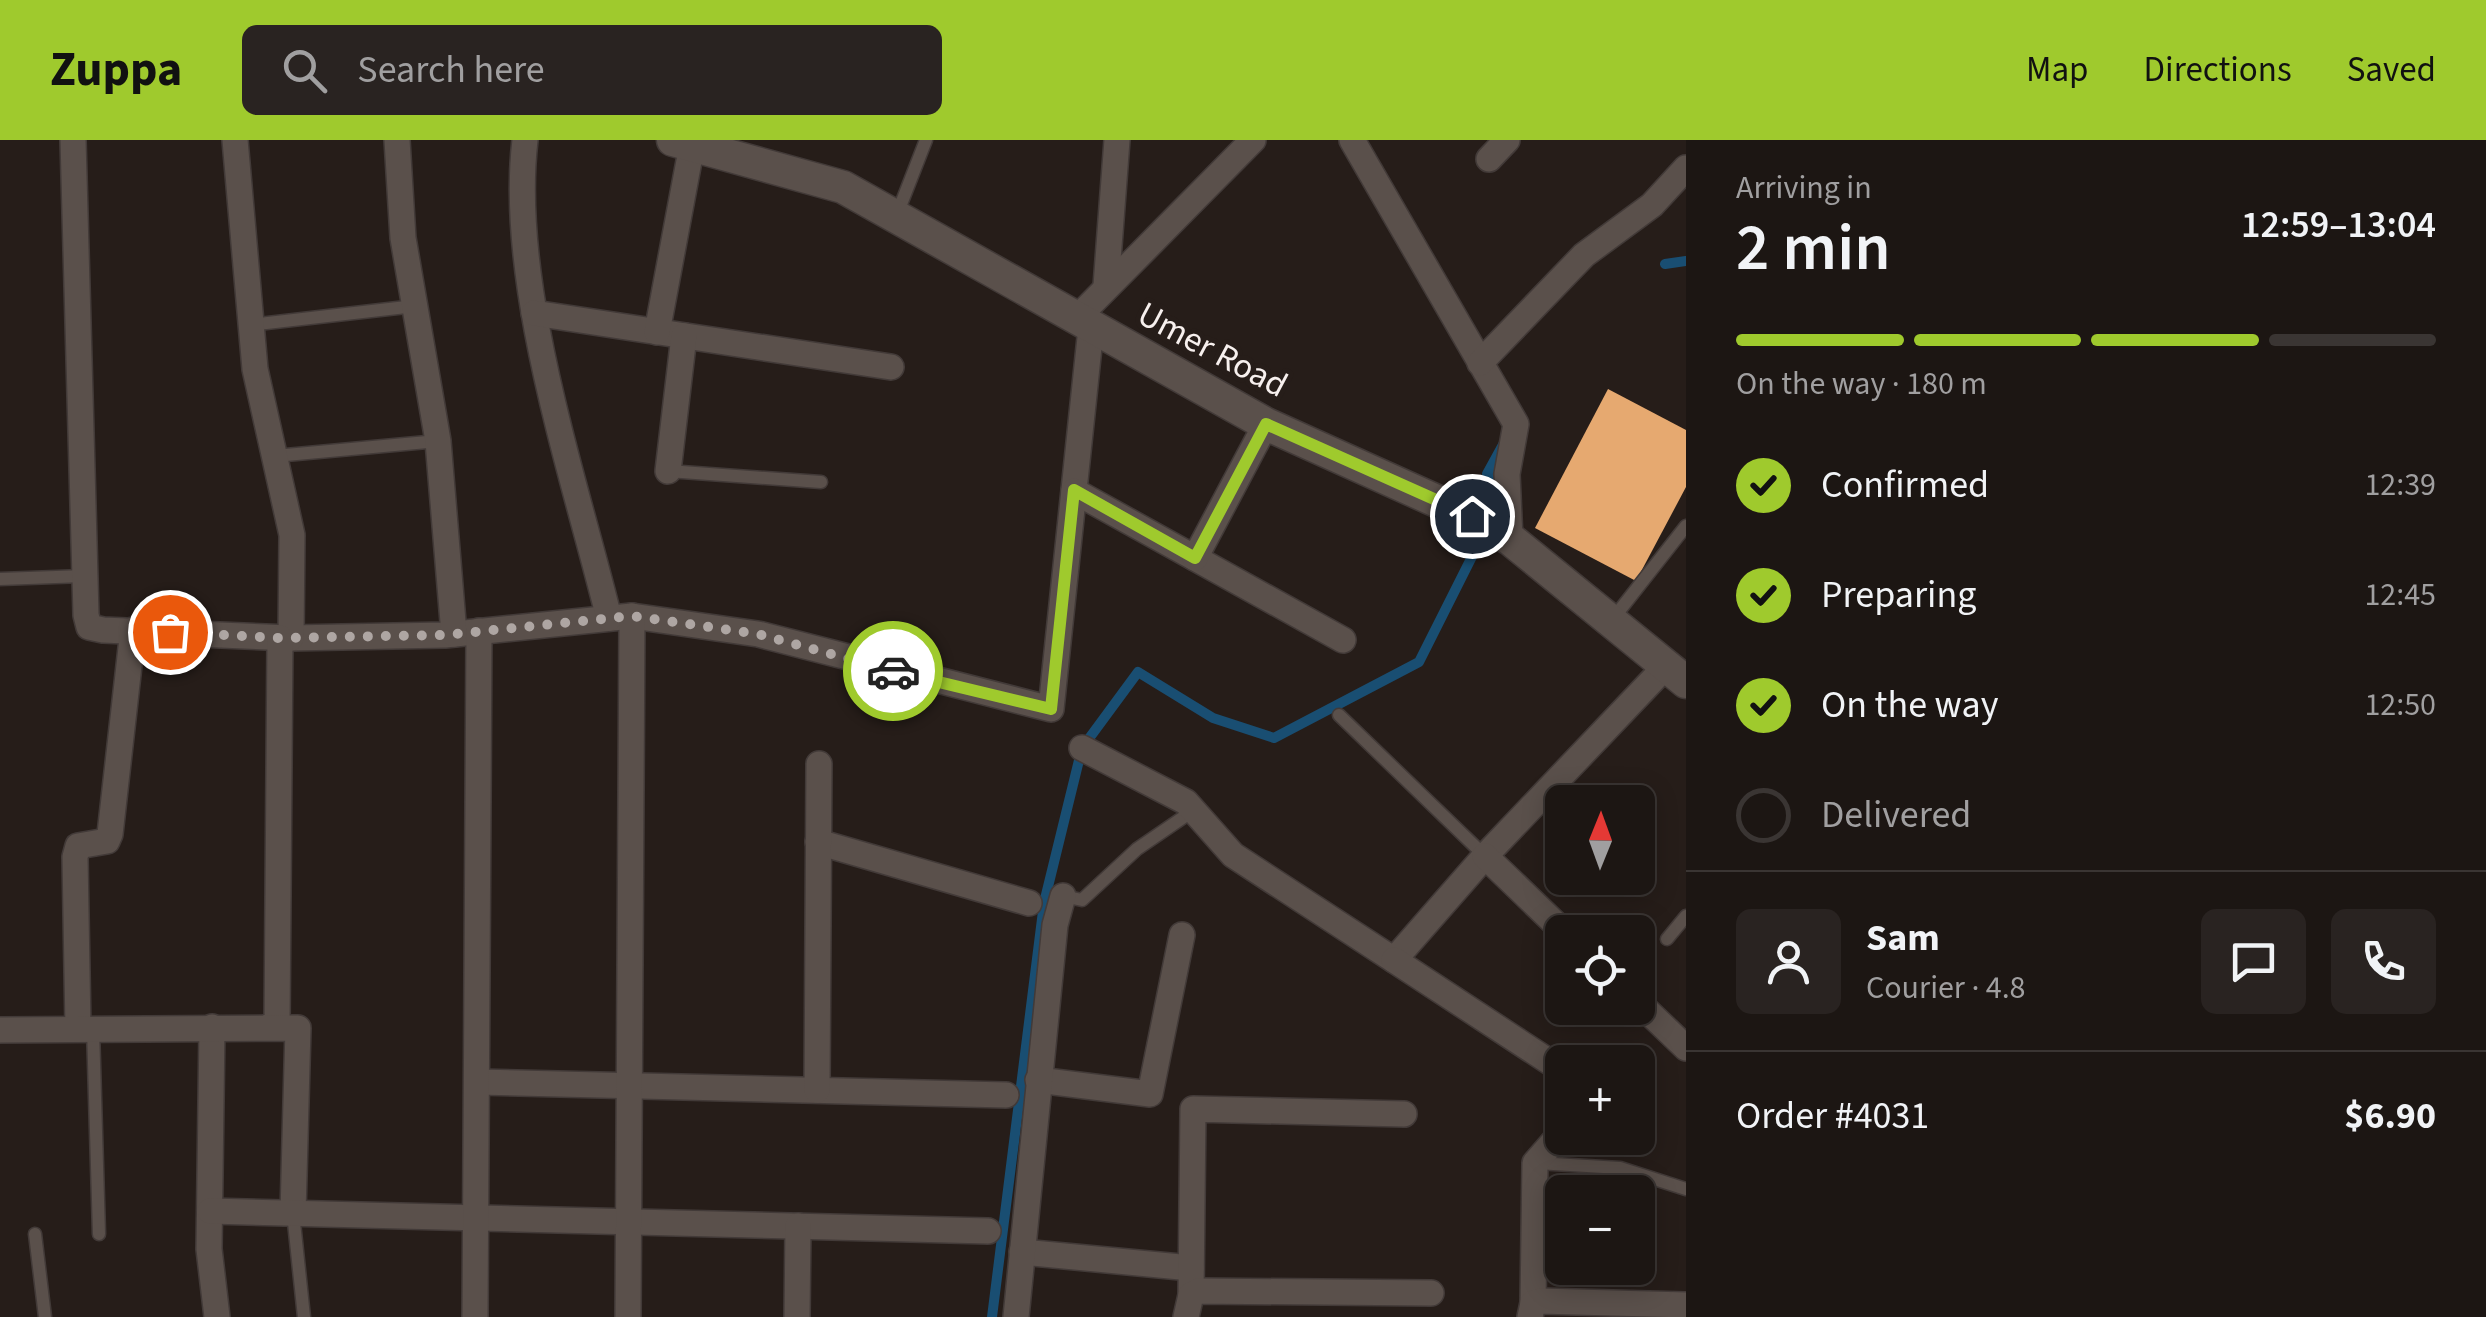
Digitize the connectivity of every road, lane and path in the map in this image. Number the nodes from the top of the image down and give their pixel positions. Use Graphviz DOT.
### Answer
graph roads {
  1 [pos="73,140"];
  2 [pos="234,140"];
  3 [pos="397,140"];
  4 [pos="525,140"];
  5 [pos="926,140"];
  6 [pos="1117,140"];
  7 [pos="1253,140"];
  8 [pos="1352,140"];
  9 [pos="683,143"];
  10 [pos="1686,168"];
  11 [pos="896,218"];
  12 [pos="1106,286"];
  13 [pos="415,306"];
  14 [pos="534,313"];
  15 [pos="1083,324"];
  16 [pos="250,325"];
  17 [pos="657,332"];
  18 [pos="684,336"];
  19 [pos="1480,363"];
  20 [pos="891,367"];
  21 [pos="1266,424"];
  22 [pos="438,441"];
  23 [pos="274,456"];
  24 [pos="668,471"];
  25 [pos="821,482"];
  26 [pos="1074,490"];
  27 [pos="1686,526"];
  28 [pos="1510,538"];
  29 [pos="1195,558"];
  30 [pos="84,576"];
  31 [pos="0,579"];
  32 [pos="620,617"];
  33 [pos="1611,622"];
  34 [pos="133,630"];
  35 [pos="467,633"];
  36 [pos="286,638"];
  37 [pos="1344,640"];
  38 [pos="1676,674"];
  39 [pos="1339,715"];
  40 [pos="1082,748"];
  41 [pos="819,764"];
  42 [pos="1194,810"];
  43 [pos="818,842"];
  44 [pos="1485,856"];
  45 [pos="1064,896"];
  46 [pos="1029,902"];
  47 [pos="1546,915"];
  48 [pos="1686,916"];
  49 [pos="1182,935"];
  50 [pos="1667,939"];
  51 [pos="1394,960"];
  52 [pos="1655,1018"];
  53 [pos="270,1026"];
  54 [pos="212,1027"];
  55 [pos="86,1029"];
  56 [pos="0,1030"];
  57 [pos="1686,1048"];
  58 [pos="1545,1059"];
  59 [pos="1038,1080"];
  60 [pos="478,1082"];
  61 [pos="628,1086"];
  62 [pos="817,1090"];
  63 [pos="1006,1095"];
  64 [pos="1404,1114"];
  65 [pos="1545,1152"];
  66 [pos="1535,1163"];
  67 [pos="1686,1189"];
  68 [pos="210,1210"];
  69 [pos="293,1212"];
  70 [pos="476,1218"];
  71 [pos="628,1223"];
  72 [pos="798,1226"];
  73 [pos="988,1231"];
  74 [pos="35,1234"];
  75 [pos="99,1234"];
  76 [pos="1022,1252"];
  77 [pos="1191,1268"];
  78 [pos="1430,1294"];
  79 [pos="1686,1305"];
  80 [pos="1188,1306"];
  81 [pos="1531,1310"];
  82 [pos="45,1317"];
  83 [pos="216,1317"];
  84 [pos="304,1317"];
  85 [pos="474,1317"];
  86 [pos="628,1317"];
  87 [pos="797,1317"];
  88 [pos="1016,1317"];
  1 -- 30 [label="street"];
  2 -- 16 [label="street"];
  3 -- 13 [label="street"];
  4 -- 14 [label="street"];
  5 -- 11 [label="lane"];
  6 -- 12 [label="street"];
  7 -- 12 [label="street"];
  8 -- 19 [label="street"];
  9 -- 11 [label="street, Umer Road"];
  9 -- 17 [label="street"];
  10 -- 19 [label="street"];
  11 -- 15 [label="street, Umer Road"];
  12 -- 15 [label="street"];
  13 -- 16 [label="lane"];
  13 -- 22 [label="street"];
  14 -- 17 [label="street"];
  14 -- 32 [label="street"];
  15 -- 21 [label="street, Umer Road"];
  15 -- 26 [label="street"];
  16 -- 23 [label="street"];
  17 -- 18 [label="street"];
  18 -- 20 [label="street"];
  18 -- 24 [label="street"];
  19 -- 28 [label="street"];
  21 -- 28 [label="street, Umer Road"];
  21 -- 29 [label="street"];
  22 -- 23 [label="lane"];
  22 -- 35 [label="street"];
  23 -- 36 [label="street"];
  24 -- 25 [label="lane"];
  26 -- 29 [label="street"];
  26 -- 32 [label="street"];
  27 -- 33 [label="lane"];
  28 -- 33 [label="street, Umer Road"];
  29 -- 37 [label="street"];
  30 -- 31 [label="lane"];
  30 -- 34 [label="street"];
  32 -- 35 [label="street"];
  32 -- 61 [label="street"];
  33 -- 38 [label="street, Umer Road"];
  34 -- 36 [label="street"];
  34 -- 55 [label="street"];
  35 -- 36 [label="street"];
  35 -- 60 [label="street"];
  36 -- 53 [label="street"];
  38 -- 44 [label="street"];
  39 -- 44 [label="lane"];
  40 -- 42 [label="street"];
  41 -- 43 [label="street"];
  42 -- 45 [label="lane"];
  42 -- 51 [label="street"];
  43 -- 46 [label="street"];
  43 -- 62 [label="street"];
  44 -- 47 [label="street"];
  44 -- 51 [label="street"];
  45 -- 59 [label="street"];
  48 -- 50 [label="lane"];
  49 -- 59 [label="street"];
  51 -- 58 [label="street"];
  52 -- 57 [label="street"];
  53 -- 54 [label="street"];
  53 -- 69 [label="street"];
  54 -- 55 [label="street"];
  54 -- 68 [label="street"];
  55 -- 56 [label="street"];
  55 -- 75 [label="lane"];
  59 -- 76 [label="street"];
  60 -- 61 [label="street"];
  60 -- 70 [label="street"];
  61 -- 62 [label="street"];
  61 -- 71 [label="street"];
  62 -- 63 [label="street"];
  64 -- 77 [label="street"];
  65 -- 66 [label="street"];
  66 -- 67 [label="lane"];
  66 -- 81 [label="street"];
  68 -- 69 [label="street"];
  68 -- 83 [label="street"];
  69 -- 70 [label="street"];
  69 -- 84 [label="lane"];
  70 -- 71 [label="street"];
  70 -- 85 [label="street"];
  71 -- 72 [label="street"];
  71 -- 86 [label="street"];
  72 -- 73 [label="street"];
  72 -- 87 [label="street"];
  74 -- 82 [label="lane"];
  76 -- 77 [label="street"];
  76 -- 88 [label="street"];
  77 -- 80 [label="street"];
  78 -- 80 [label="street"];
  79 -- 81 [label="street"];
}
